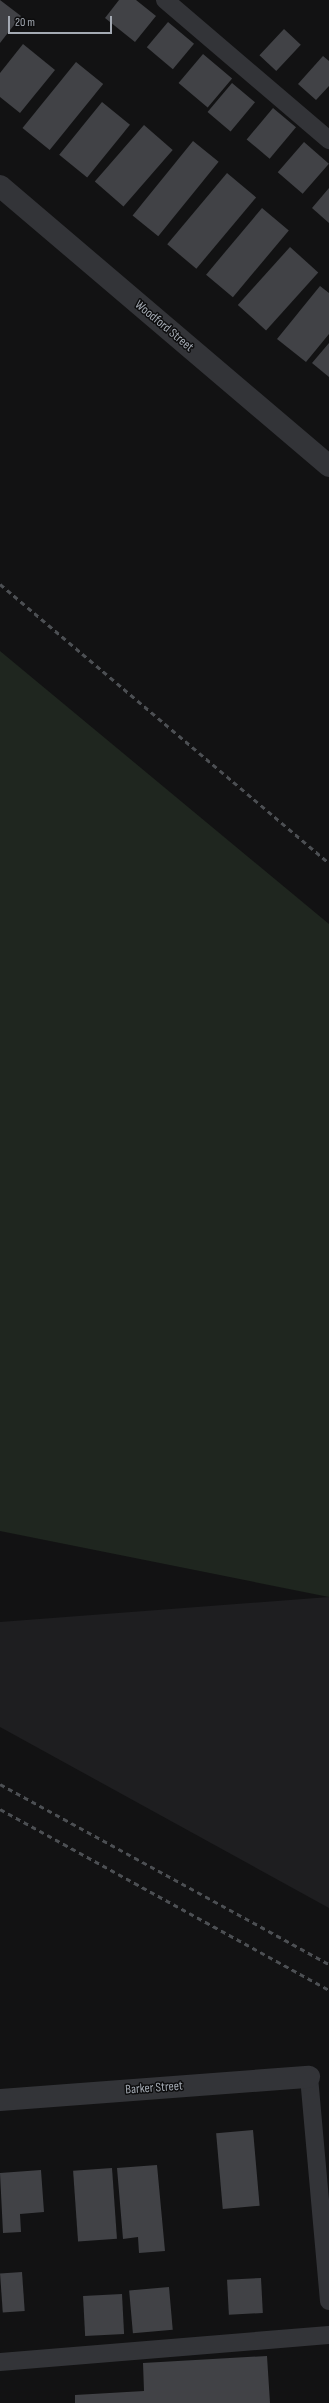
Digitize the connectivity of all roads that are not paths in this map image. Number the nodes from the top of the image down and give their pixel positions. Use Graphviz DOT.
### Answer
graph roads {
  1 [pos="165,0"];
  2 [pos="329,140"];
  3 [pos="0,186"];
  4 [pos="329,466"];
  5 [pos="309,2077"];
  6 [pos="0,2100"];
  7 [pos="329,2301"];
  8 [pos="329,2335"];
  9 [pos="0,2362"];
  1 -- 2 [label="lane"];
  3 -- 4 [label="street, Woodford Street"];
  5 -- 6 [label="street, Barker Street"];
  5 -- 7 [label="lane"];
  8 -- 9 [label="lane"];
}
